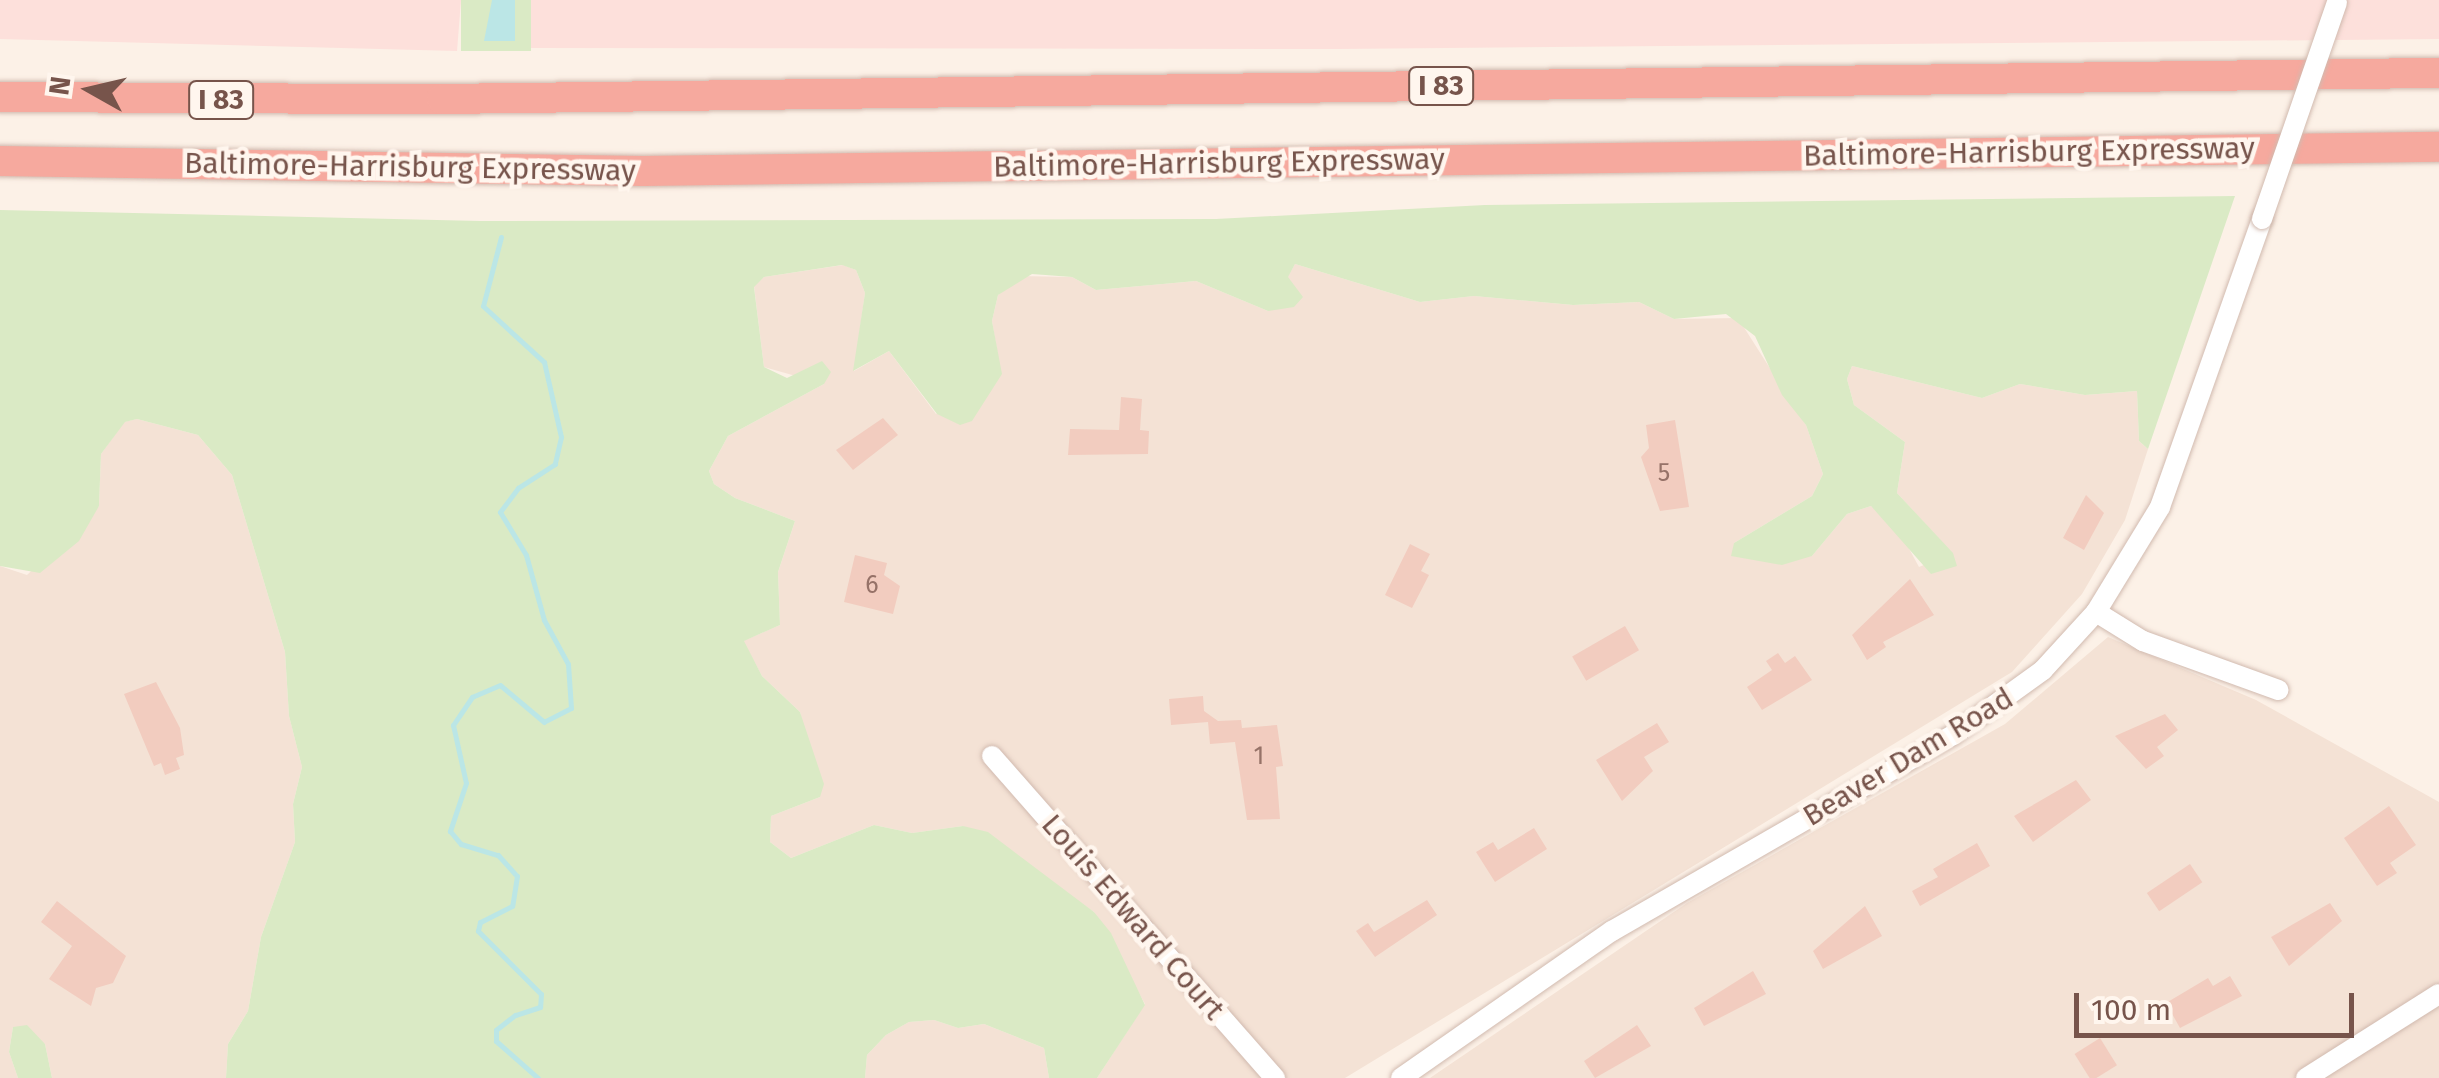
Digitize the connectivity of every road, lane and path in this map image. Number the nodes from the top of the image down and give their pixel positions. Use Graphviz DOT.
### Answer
graph roads {
  1 [pos="2338,1"];
  2 [pos="2439,73"];
  3 [pos="0,78"];
  4 [pos="0,98"];
  5 [pos="442,99"];
  6 [pos="2439,146"];
  7 [pos="0,161"];
  8 [pos="2096,612"];
  9 [pos="2278,690"];
  10 [pos="992,756"];
  11 [pos="2439,994"];
  12 [pos="1274,1078"];
  13 [pos="1401,1078"];
  14 [pos="2306,1078"];
  1 -- 8 [label="street, Beaver Dam Road, bridge"];
  2 -- 5 [label="highway, I 83"];
  3 -- 5 [label="highway"];
  4 -- 5 [label="highway, I 83"];
  6 -- 7 [label="highway, Baltimore-Harrisburg Expressway / I 83"];
  8 -- 9 [label="street"];
  8 -- 13 [label="street, Beaver Dam Road"];
  10 -- 12 [label="street, Louis Edward Court"];
  11 -- 14 [label="street"];
}
